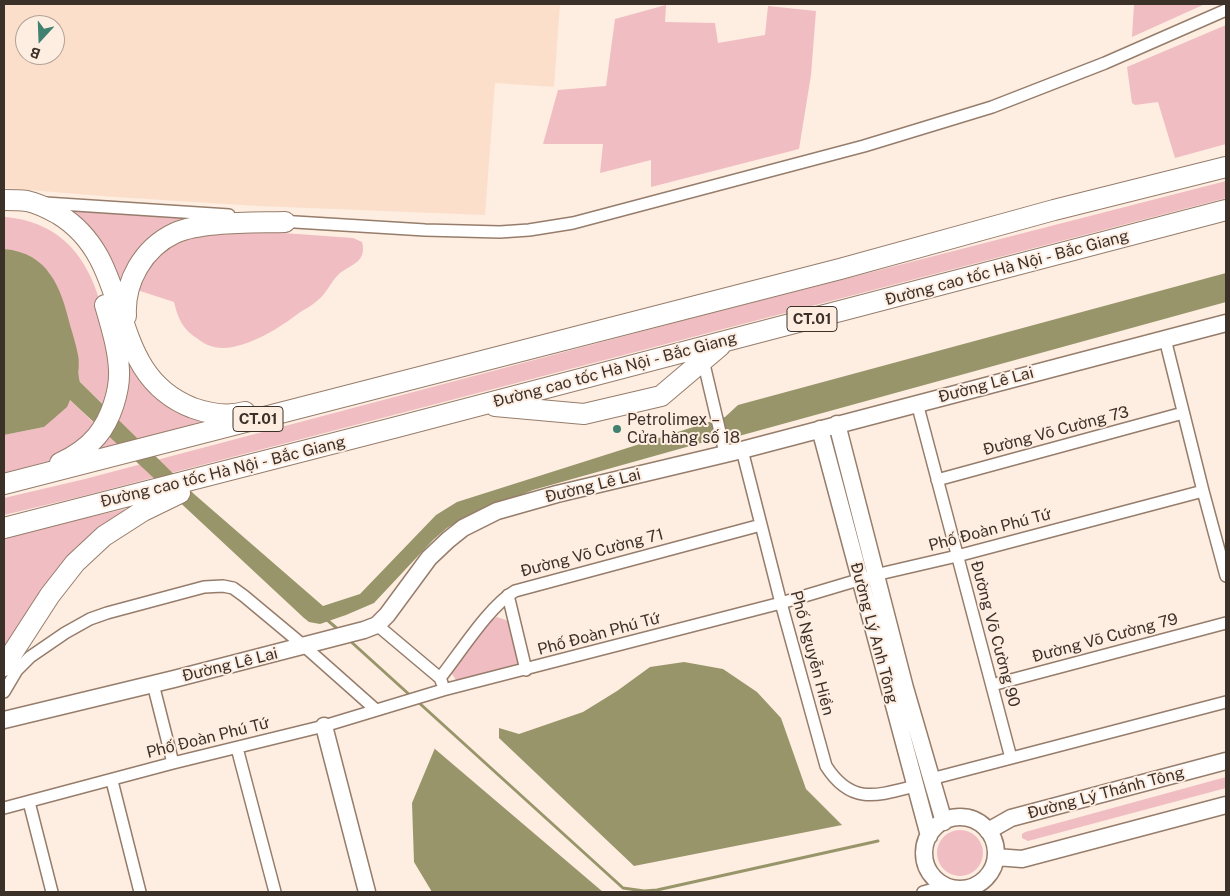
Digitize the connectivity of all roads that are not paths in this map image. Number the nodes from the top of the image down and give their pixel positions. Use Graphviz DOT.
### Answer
graph roads {
  1 [pos="1226,10"];
  2 [pos="1226,157"];
  3 [pos="1226,167"];
  4 [pos="4,200"];
  5 [pos="28,201"];
  6 [pos="1054,210"];
  7 [pos="1226,210"];
  8 [pos="4,211"];
  9 [pos="285,222"];
  10 [pos="1226,323"];
  11 [pos="126,328"];
  12 [pos="1165,339"];
  13 [pos="725,342"];
  14 [pos="512,353"];
  15 [pos="703,360"];
  16 [pos="916,403"];
  17 [pos="483,404"];
  18 [pos="1183,413"];
  19 [pos="837,424"];
  20 [pos="397,427"];
  21 [pos="820,429"];
  22 [pos="742,450"];
  23 [pos="725,453"];
  24 [pos="4,477"];
  25 [pos="937,480"];
  26 [pos="4,484"];
  27 [pos="1202,491"];
  28 [pos="761,525"];
  29 [pos="4,528"];
  30 [pos="957,556"];
  31 [pos="1226,576"];
  32 [pos="867,578"];
  33 [pos="508,595"];
  34 [pos="781,603"];
  35 [pos="1226,623"];
  36 [pos="370,628"];
  37 [pos="304,646"];
  38 [pos="4,666"];
  39 [pos="526,670"];
  40 [pos="440,678"];
  41 [pos="153,684"];
  42 [pos="992,685"];
  43 [pos="897,690"];
  44 [pos="4,692"];
  45 [pos="438,692"];
  46 [pos="1226,702"];
  47 [pos="375,710"];
  48 [pos="4,720"];
  49 [pos="324,726"];
  50 [pos="237,748"];
  51 [pos="1011,758"];
  52 [pos="1226,761"];
  53 [pos="172,763"];
  54 [pos="931,779"];
  55 [pos="112,781"];
  56 [pos="915,786"];
  57 [pos="29,802"];
  58 [pos="1226,805"];
  59 [pos="4,808"];
  60 [pos="944,822"];
  61 [pos="988,831"];
  62 [pos="929,836"];
  63 [pos="996,857"];
  64 [pos="987,887"];
  65 [pos="951,889"];
  66 [pos="52,892"];
  67 [pos="140,892"];
  68 [pos="275,892"];
  69 [pos="366,892"];
  70 [pos="923,892"];
  1 -- 9 [label="street"];
  2 -- 6 [label="highway"];
  3 -- 6 [label="highway, CT.01"];
  4 -- 5 [label="highway"];
  5 -- 9 [label="street"];
  5 -- 11 [label="highway"];
  6 -- 14 [label="highway, CT.01"];
  7 -- 13 [label="highway, Đường cao tốc Hà Nội - Bắc Giang / CT.01"];
  8 -- 24 [label="highway"];
  9 -- 11 [label="highway"];
  10 -- 12 [label="street, Đường Lê Lai"];
  11 -- 14 [label="highway"];
  12 -- 16 [label="street, Đường Lê Lai"];
  12 -- 18 [label="street"];
  13 -- 15 [label="highway"];
  13 -- 17 [label="highway, Đường cao tốc Hà Nội - Bắc Giang / CT.01"];
  14 -- 26 [label="highway, CT.01"];
  15 -- 17 [label="highway"];
  15 -- 23 [label="street"];
  16 -- 19 [label="street, Đường Lê Lai"];
  16 -- 25 [label="street, Đường Võ Cường 90"];
  17 -- 20 [label="highway, Đường cao tốc Hà Nội - Bắc Giang / CT.01"];
  18 -- 25 [label="street, Đường Võ Cường 73"];
  18 -- 27 [label="street"];
  19 -- 21 [label="street, Đường Lê Lai"];
  19 -- 32 [label="street, Đường Lý Anh Tông"];
  20 -- 29 [label="highway, Đường cao tốc Hà Nội - Bắc Giang / CT.01"];
  20 -- 38 [label="highway"];
  21 -- 22 [label="street, Đường Lê Lai"];
  21 -- 32 [label="street, Đường Lý Anh Tông"];
  22 -- 23 [label="street, Đường Lê Lai"];
  22 -- 28 [label="street, Phố Nguyễn Hiền"];
  23 -- 36 [label="street, Đường Lê Lai"];
  25 -- 30 [label="street, Đường Võ Cường 90"];
  27 -- 30 [label="street, Phố Đoàn Phú Tứ"];
  27 -- 31 [label="street"];
  28 -- 33 [label="street, Đường Võ Cường 71"];
  28 -- 34 [label="street, Phố Nguyễn Hiền"];
  30 -- 32 [label="street, Phố Đoàn Phú Tứ"];
  30 -- 42 [label="street, Đường Võ Cường 90"];
  32 -- 34 [label="street, Phố Đoàn Phú Tứ"];
  32 -- 43 [label="street, Đường Lý Anh Tông"];
  33 -- 39 [label="street"];
  33 -- 40 [label="street, Đường Võ Cường 71"];
  34 -- 39 [label="street, Phố Đoàn Phú Tứ"];
  34 -- 56 [label="street, Phố Nguyễn Hiền"];
  35 -- 42 [label="street, Đường Võ Cường 79"];
  36 -- 37 [label="street, Đường Lê Lai"];
  36 -- 40 [label="street"];
  37 -- 41 [label="street, Đường Lê Lai"];
  37 -- 44 [label="street"];
  37 -- 47 [label="street"];
  39 -- 45 [label="street, Phố Đoàn Phú Tứ"];
  40 -- 45 [label="street"];
  41 -- 48 [label="street, Đường Lê Lai"];
  41 -- 53 [label="street"];
  42 -- 51 [label="street, Đường Võ Cường 90"];
  43 -- 54 [label="street, Đường Lý Anh Tông"];
  43 -- 56 [label="street, Đường Lý Anh Tông"];
  45 -- 47 [label="street, Phố Đoàn Phú Tứ"];
  46 -- 51 [label="street"];
  47 -- 49 [label="street, Phố Đoàn Phú Tứ"];
  49 -- 50 [label="street, Phố Đoàn Phú Tứ"];
  49 -- 69 [label="street"];
  50 -- 53 [label="street, Phố Đoàn Phú Tứ"];
  50 -- 68 [label="street"];
  51 -- 54 [label="street"];
  52 -- 61 [label="street, Đường Lý Thánh Tông"];
  53 -- 55 [label="street, Phố Đoàn Phú Tứ"];
  54 -- 60 [label="street, Đường Lý Anh Tông"];
  55 -- 57 [label="street, Phố Đoàn Phú Tứ"];
  55 -- 67 [label="street"];
  56 -- 62 [label="street, Đường Lý Anh Tông"];
  57 -- 59 [label="street, Phố Đoàn Phú Tứ"];
  57 -- 66 [label="street"];
  58 -- 63 [label="street"];
  60 -- 61 [label="street"];
  60 -- 62 [label="street"];
  61 -- 63 [label="street"];
  62 -- 65 [label="street"];
  63 -- 64 [label="street"];
  64 -- 65 [label="street"];
  65 -- 70 [label="street"];
}
